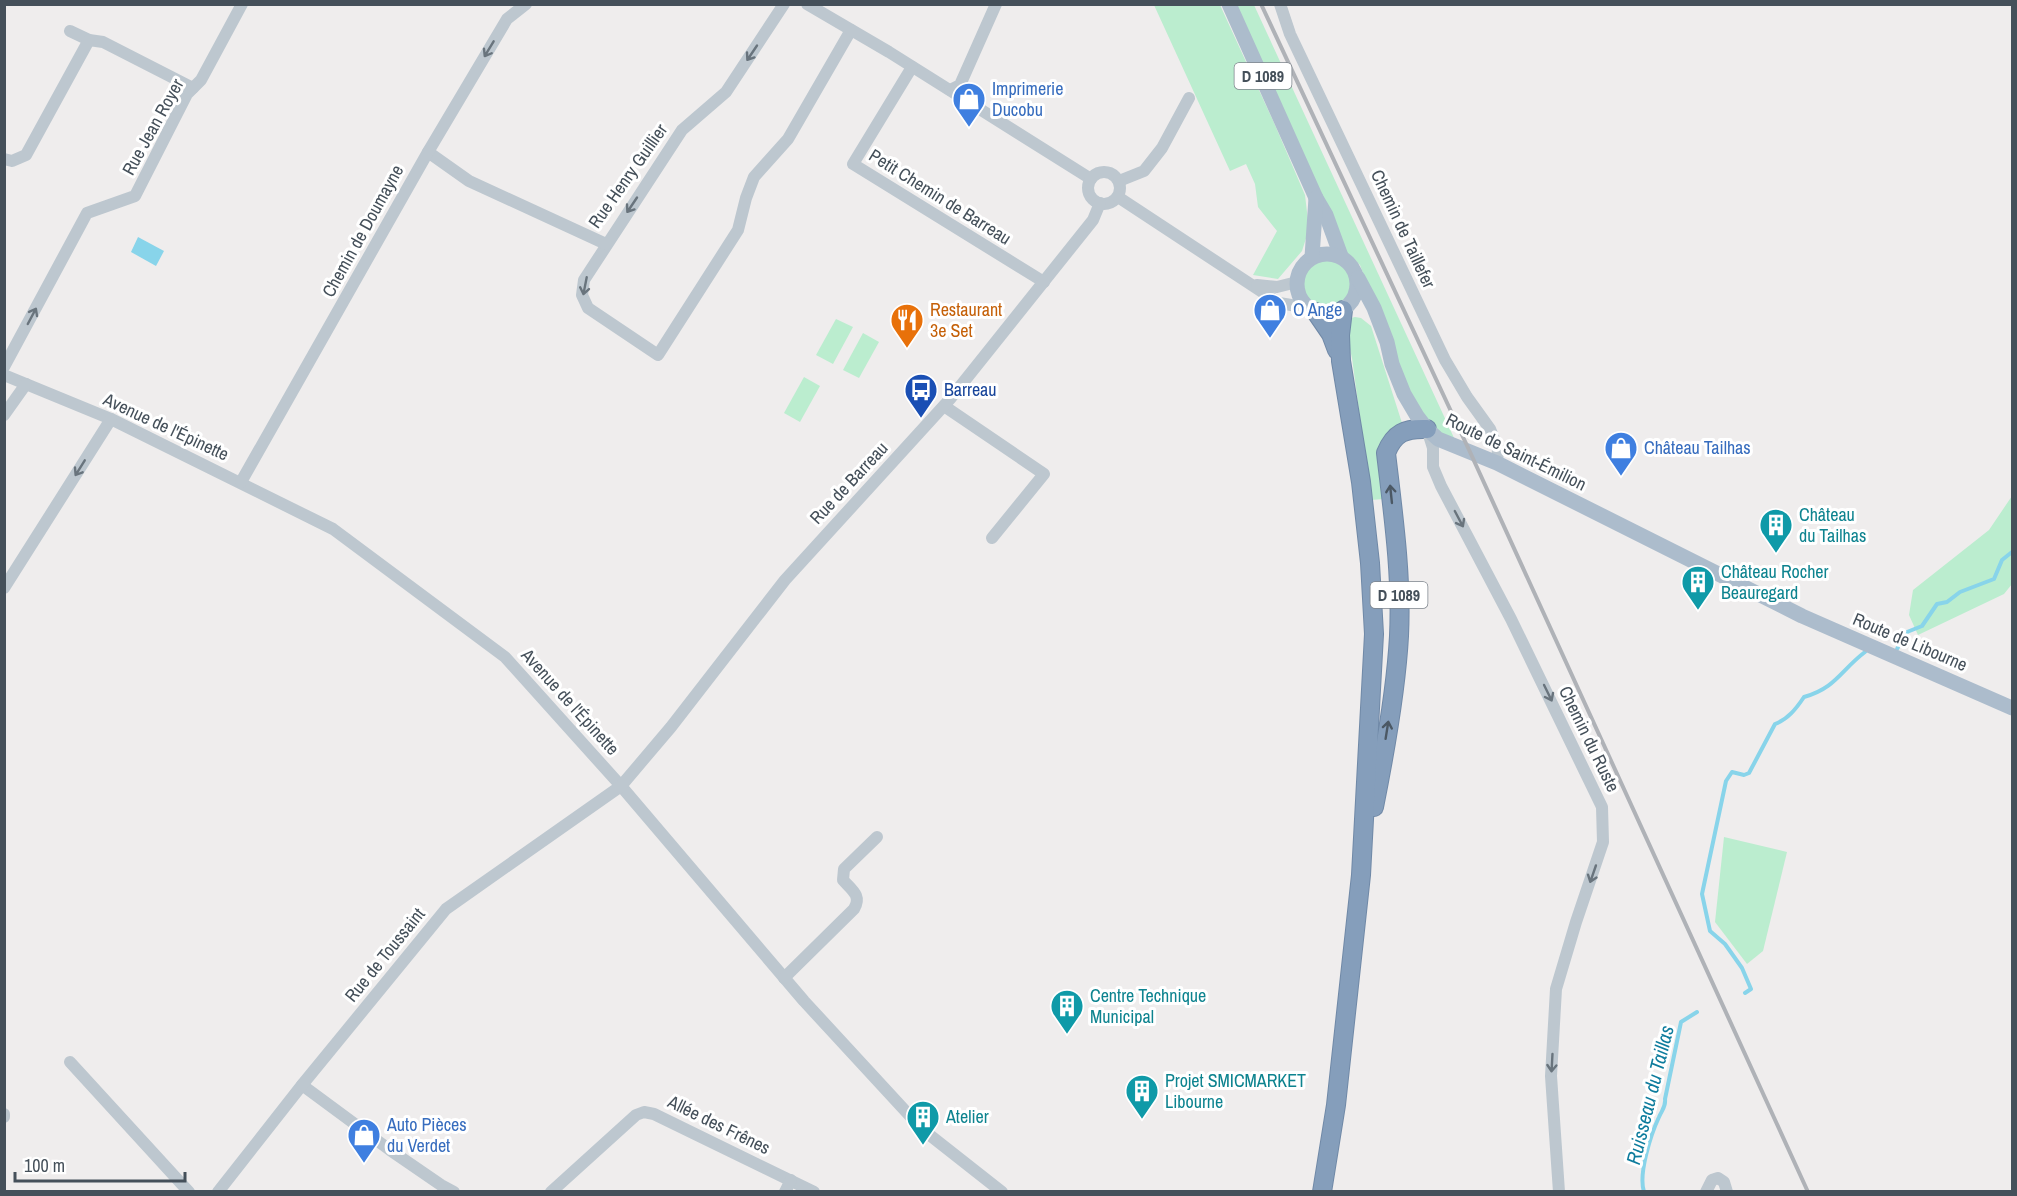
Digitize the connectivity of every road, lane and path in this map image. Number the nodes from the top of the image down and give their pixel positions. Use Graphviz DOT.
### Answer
graph roads {
  1 [pos="242,4"];
  2 [pos="526,4"];
  3 [pos="784,4"];
  4 [pos="807,4"];
  5 [pos="996,4"];
  6 [pos="1229,4"];
  7 [pos="1280,4"];
  8 [pos="851,30"];
  9 [pos="70,31"];
  10 [pos="89,40"];
  11 [pos="912,67"];
  12 [pos="193,88"];
  13 [pos="950,90"];
  14 [pos="1189,98"];
  15 [pos="428,152"];
  16 [pos="4,159"];
  17 [pos="1091,179"];
  18 [pos="1119,181"];
  19 [pos="1118,197"];
  20 [pos="1316,198"];
  21 [pos="1100,203"];
  22 [pos="606,244"];
  23 [pos="1341,256"];
  24 [pos="1312,257"];
  25 [pos="1358,278"];
  26 [pos="1044,282"];
  27 [pos="1297,282"];
  28 [pos="1254,285"];
  29 [pos="1346,308"];
  30 [pos="1313,310"];
  31 [pos="1377,321"];
  32 [pos="1341,360"];
  33 [pos="4,367"];
  34 [pos="4,375"];
  35 [pos="26,384"];
  36 [pos="944,406"];
  37 [pos="4,415"];
  38 [pos="111,419"];
  39 [pos="1427,429"];
  40 [pos="1497,463"];
  41 [pos="241,482"];
  42 [pos="1599,513"];
  43 [pos="992,538"];
  44 [pos="4,588"];
  45 [pos="2013,708"];
  46 [pos="621,786"];
  47 [pos="878,837"];
  48 [pos="1361,875"];
  49 [pos="784,978"];
  50 [pos="70,1062"];
  51 [pos="302,1085"];
  52 [pos="788,1186"];
  53 [pos="441,1188"];
  54 [pos="189,1191"];
  55 [pos="218,1191"];
  56 [pos="454,1191"];
  57 [pos="551,1191"];
  58 [pos="814,1191"];
  59 [pos="1002,1191"];
  60 [pos="1322,1191"];
  61 [pos="1559,1191"];
  62 [pos="1706,1191"];
  63 [pos="1727,1191"];
  1 -- 12 [label="street, Rue Jean Royer"];
  2 -- 15 [label="street, Chemin de Doumayne, one-way"];
  3 -- 22 [label="street, Rue Henry Guillier, one-way"];
  4 -- 8 [label="street"];
  5 -- 13 [label="street"];
  6 -- 20 [label="main road, D 1089"];
  7 -- 40 [label="street, Chemin de Taillefer"];
  8 -- 11 [label="street"];
  22 -- 8 [label="street, one-way"];
  9 -- 10 [label="street"];
  10 -- 12 [label="street"];
  10 -- 16 [label="street"];
  11 -- 13 [label="street"];
  11 -- 26 [label="street, Petit Chemin de Barreau"];
  33 -- 12 [label="street, Rue Jean Royer, one-way"];
  13 -- 17 [label="street"];
  14 -- 18 [label="street"];
  15 -- 22 [label="street, Rue Henry Guillier"];
  15 -- 41 [label="street, Chemin de Doumayne"];
  17 -- 18 [label="street"];
  17 -- 21 [label="street"];
  18 -- 19 [label="street"];
  19 -- 21 [label="street"];
  19 -- 28 [label="street"];
  20 -- 23 [label="main road, D 1089"];
  20 -- 24 [label="main road, D 1089"];
  21 -- 26 [label="street, Rue de Barreau"];
  23 -- 24 [label="main road"];
  23 -- 25 [label="main road"];
  24 -- 27 [label="main road"];
  25 -- 29 [label="main road"];
  25 -- 31 [label="main road, Route de Saint-Émilion"];
  26 -- 36 [label="street, Rue de Barreau"];
  27 -- 28 [label="street"];
  27 -- 30 [label="main road"];
  28 -- 30 [label="street"];
  29 -- 30 [label="main road"];
  29 -- 31 [label="main road"];
  29 -- 32 [label="highway, D 1089"];
  30 -- 32 [label="highway, D 1089"];
  31 -- 39 [label="main road, Route de Saint-Émilion"];
  32 -- 48 [label="highway, D 1089"];
  34 -- 35 [label="street, Avenue de l'Épinette"];
  35 -- 37 [label="street"];
  35 -- 38 [label="street, Avenue de l'Épinette"];
  36 -- 43 [label="street"];
  36 -- 46 [label="street, Rue de Barreau"];
  38 -- 41 [label="street, Avenue de l'Épinette"];
  38 -- 44 [label="street, one-way"];
  39 -- 40 [label="main road, Route de Saint-Émilion"];
  48 -- 39 [label="highway, D 1089, one-way"];
  39 -- 61 [label="street, Chemin du Ruste, one-way"];
  40 -- 42 [label="main road, Route de Saint-Émilion"];
  41 -- 46 [label="street, Avenue de l'Épinette"];
  42 -- 45 [label="main road, Route de Libourne"];
  46 -- 49 [label="street, Avenue de l'Épinette"];
  46 -- 51 [label="street, Rue de Toussaint"];
  47 -- 49 [label="street"];
  48 -- 60 [label="highway, D 1089"];
  49 -- 59 [label="street, Avenue de l'Épinette"];
  50 -- 54 [label="street"];
  51 -- 53 [label="street"];
  51 -- 55 [label="street, Rue de Toussaint"];
  52 -- 57 [label="street, Allée des Frênes"];
  52 -- 58 [label="street, Allée des Frênes"];
  53 -- 56 [label="street"];
  62 -- 63 [label="street"];
}
